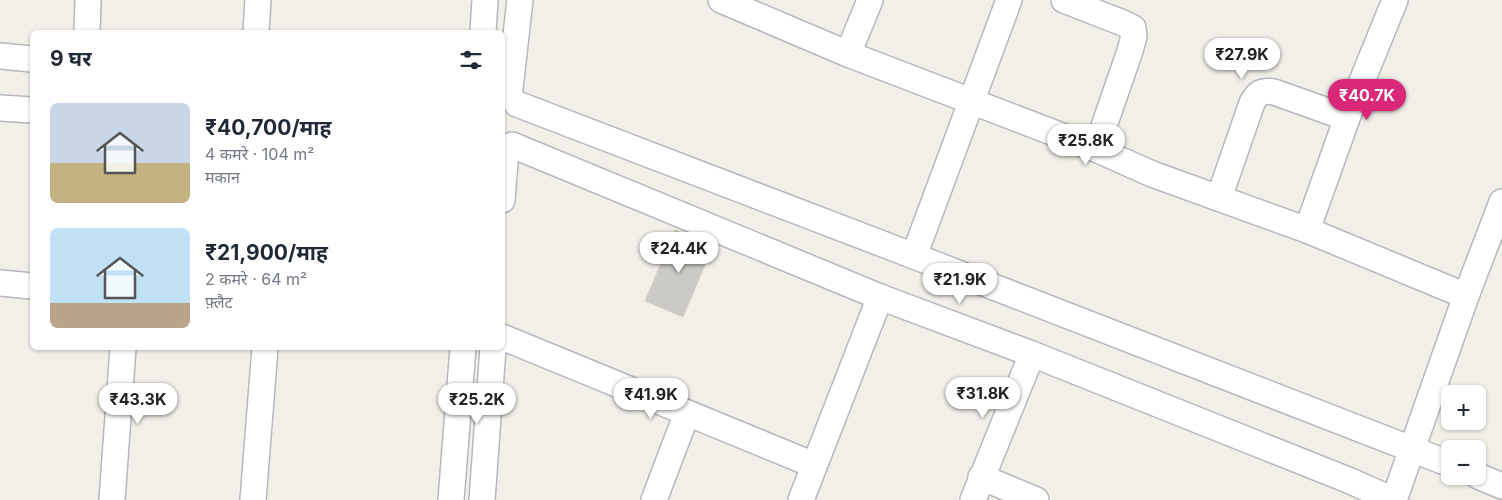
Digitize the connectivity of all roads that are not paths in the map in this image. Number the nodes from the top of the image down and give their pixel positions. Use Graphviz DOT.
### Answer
graph roads {
  1 [pos="88,0"];
  2 [pos="258,0"];
  3 [pos="485,0"];
  4 [pos="520,0"];
  5 [pos="721,0"];
  6 [pos="870,0"];
  7 [pos="1009,0"];
  8 [pos="1064,0"];
  9 [pos="1395,0"];
  10 [pos="87,30"];
  11 [pos="256,30"];
  12 [pos="483,30"];
  13 [pos="848,54"];
  14 [pos="0,56"];
  15 [pos="30,59"];
  16 [pos="509,99"];
  17 [pos="970,101"];
  18 [pos="0,108"];
  19 [pos="30,110"];
  20 [pos="1347,118"];
  21 [pos="507,148"];
  22 [pos="1096,149"];
  23 [pos="505,169"];
  24 [pos="1219,198"];
  25 [pos="1502,202"];
  26 [pos="1307,230"];
  27 [pos="914,256"];
  28 [pos="0,283"];
  29 [pos="30,286"];
  30 [pos="1466,296"];
  31 [pos="880,297"];
  32 [pos="505,338"];
  33 [pos="123,350"];
  34 [pos="265,350"];
  35 [pos="463,350"];
  36 [pos="493,350"];
  37 [pos="1032,354"];
  38 [pos="688,413"];
  39 [pos="1412,449"];
  40 [pos="1441,460"];
  41 [pos="814,465"];
  42 [pos="1486,479"];
  43 [pos="1502,486"];
  44 [pos="977,489"];
  45 [pos="1343,490"];
  46 [pos="112,500"];
  47 [pos="253,500"];
  48 [pos="451,500"];
  49 [pos="482,500"];
  50 [pos="654,500"];
  51 [pos="800,500"];
  52 [pos="1036,500"];
  53 [pos="1394,500"];
  1 -- 10 [label="street"];
  2 -- 11 [label="street"];
  3 -- 12 [label="street"];
  4 -- 16 [label="street"];
  5 -- 13 [label="street"];
  6 -- 13 [label="street"];
  7 -- 17 [label="street"];
  8 -- 22 [label="street"];
  9 -- 20 [label="street"];
  13 -- 17 [label="street"];
  14 -- 15 [label="street"];
  16 -- 21 [label="street"];
  16 -- 27 [label="street"];
  17 -- 22 [label="street"];
  17 -- 27 [label="street"];
  18 -- 19 [label="street"];
  20 -- 24 [label="street"];
  20 -- 26 [label="street"];
  21 -- 23 [label="street"];
  21 -- 31 [label="street"];
  22 -- 24 [label="street"];
  24 -- 26 [label="street"];
  25 -- 30 [label="street"];
  26 -- 30 [label="street"];
  27 -- 39 [label="street"];
  28 -- 29 [label="street"];
  30 -- 39 [label="street"];
  31 -- 37 [label="street"];
  31 -- 41 [label="street"];
  32 -- 38 [label="street"];
  33 -- 46 [label="street"];
  34 -- 47 [label="street"];
  35 -- 48 [label="street"];
  36 -- 49 [label="street"];
  37 -- 44 [label="street"];
  37 -- 45 [label="street"];
  38 -- 41 [label="street"];
  38 -- 50 [label="street"];
  39 -- 40 [label="street"];
  39 -- 53 [label="street"];
  41 -- 51 [label="street"];
  42 -- 43 [label="street"];
  44 -- 52 [label="street"];
  45 -- 53 [label="street"];
}
